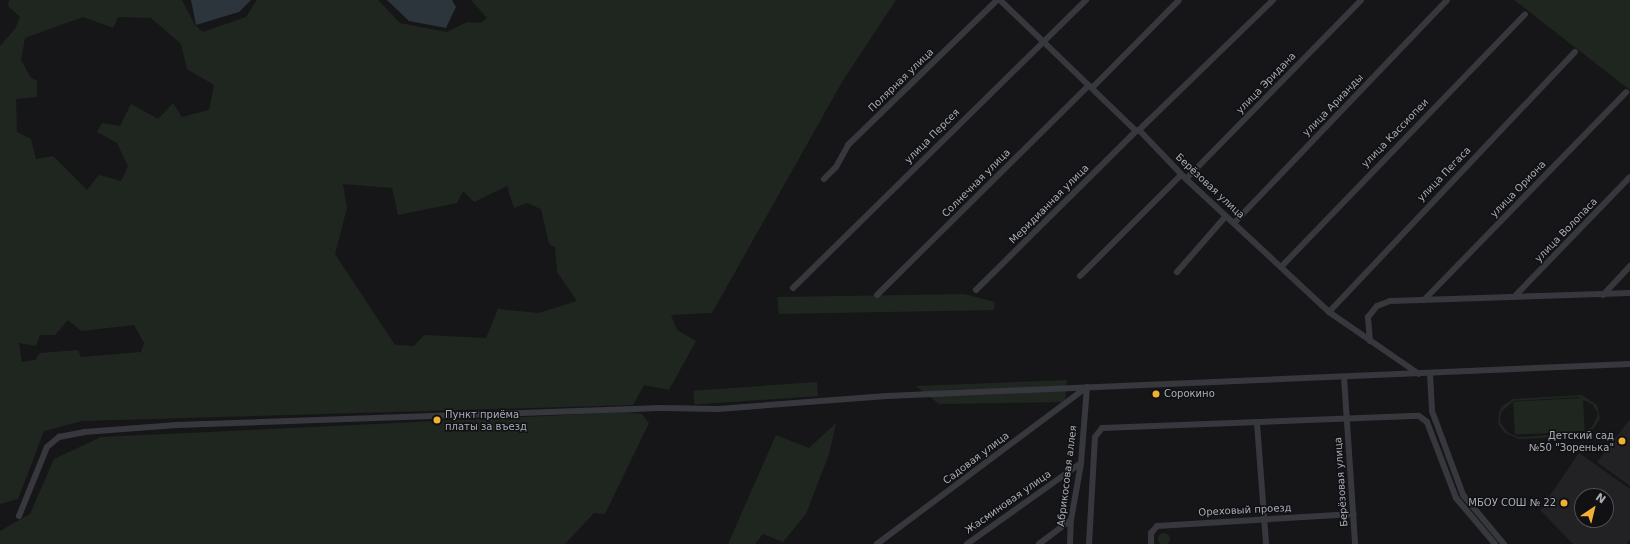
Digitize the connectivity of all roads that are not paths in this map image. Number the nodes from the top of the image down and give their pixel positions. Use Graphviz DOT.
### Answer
graph roads {
  1 [pos="999,0"];
  2 [pos="1086,0"];
  3 [pos="1179,0"];
  4 [pos="1272,0"];
  5 [pos="1361,0"];
  6 [pos="1446,0"];
  7 [pos="1525,14"];
  8 [pos="1043,41"];
  9 [pos="1574,52"];
  10 [pos="1091,86"];
  11 [pos="1626,92"];
  12 [pos="1137,130"];
  13 [pos="1184,177"];
  14 [pos="1630,177"];
  15 [pos="824,179"];
  16 [pos="1226,216"];
  17 [pos="1234,223"];
  18 [pos="1630,266"];
  19 [pos="1281,267"];
  20 [pos="1177,272"];
  21 [pos="1080,276"];
  22 [pos="794,288"];
  23 [pos="976,290"];
  24 [pos="1630,293"];
  25 [pos="877,295"];
  26 [pos="1603,295"];
  27 [pos="1516,296"];
  28 [pos="1424,300"];
  29 [pos="1328,312"];
  30 [pos="1370,341"];
  31 [pos="1630,364"];
  32 [pos="1430,373"];
  33 [pos="1419,374"];
  34 [pos="1344,377"];
  35 [pos="1086,387"];
  36 [pos="1347,418"];
  37 [pos="1257,423"];
  38 [pos="1081,463"];
  39 [pos="1354,514"];
  40 [pos="19,516"];
  41 [pos="1265,519"];
  42 [pos="1071,520"];
  43 [pos="877,544"];
  44 [pos="967,544"];
  45 [pos="1039,544"];
  46 [pos="1070,544"];
  47 [pos="1089,544"];
  48 [pos="1151,544"];
  49 [pos="1266,544"];
  50 [pos="1355,544"];
  51 [pos="1495,544"];
  52 [pos="1504,544"];
  1 -- 8 [label="street, Берёзовая улица"];
  1 -- 15 [label="street, Полярная улица"];
  2 -- 8 [label="street, улица Персея"];
  3 -- 10 [label="street, Солнечная улица"];
  4 -- 12 [label="street, Меридианная улица"];
  5 -- 13 [label="street, улица Эридана"];
  6 -- 17 [label="street, улица Арианды"];
  7 -- 19 [label="street, улица Кассиопеи"];
  8 -- 10 [label="street, Берёзовая улица"];
  8 -- 22 [label="street, улица Персея"];
  9 -- 29 [label="street, улица Пегаса"];
  10 -- 12 [label="street, Берёзовая улица"];
  10 -- 25 [label="street, Солнечная улица"];
  11 -- 28 [label="street, улица Ориона"];
  12 -- 13 [label="street, Берёзовая улица"];
  12 -- 23 [label="street, Меридианная улица"];
  13 -- 16 [label="street, Берёзовая улица"];
  13 -- 21 [label="street, улица Эридана"];
  14 -- 27 [label="street, улица Волопаса"];
  16 -- 17 [label="street, Берёзовая улица"];
  16 -- 20 [label="street"];
  17 -- 19 [label="street, Берёзовая улица"];
  18 -- 26 [label="street"];
  19 -- 29 [label="street, Берёзовая улица"];
  24 -- 26 [label="street"];
  26 -- 27 [label="street"];
  27 -- 28 [label="street"];
  28 -- 30 [label="street"];
  29 -- 30 [label="street, Берёзовая улица"];
  30 -- 33 [label="street, Берёзовая улица"];
  31 -- 32 [label="street"];
  32 -- 33 [label="street"];
  32 -- 52 [label="street"];
  33 -- 34 [label="street"];
  34 -- 35 [label="street"];
  34 -- 36 [label="street, Берёзовая улица"];
  35 -- 38 [label="street, Абрикосовая аллея"];
  35 -- 40 [label="street"];
  35 -- 43 [label="street, Садовая улица"];
  36 -- 37 [label="street"];
  36 -- 39 [label="street, Берёзовая улица"];
  36 -- 51 [label="street"];
  37 -- 41 [label="street"];
  37 -- 47 [label="street"];
  38 -- 42 [label="street, Абрикосовая аллея"];
  38 -- 44 [label="street, Жасминовая улица"];
  39 -- 41 [label="street, Ореховый проезд"];
  39 -- 50 [label="street, Берёзовая улица"];
  41 -- 48 [label="street, Ореховый проезд"];
  41 -- 49 [label="street"];
  42 -- 45 [label="street"];
  42 -- 46 [label="street, Абрикосовая аллея"];
}
